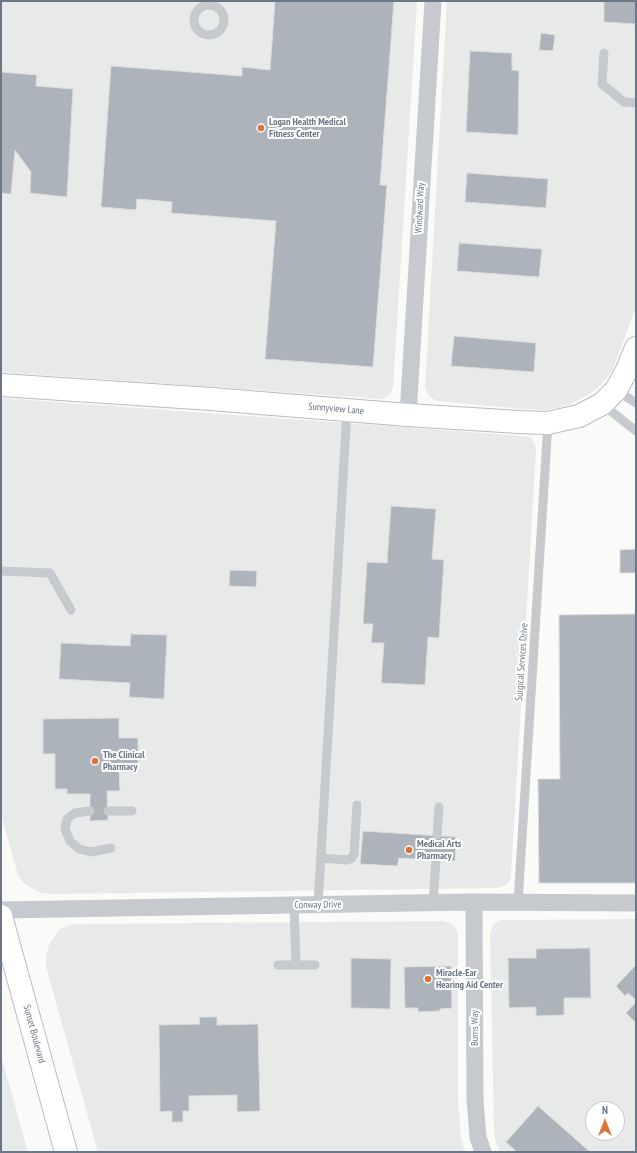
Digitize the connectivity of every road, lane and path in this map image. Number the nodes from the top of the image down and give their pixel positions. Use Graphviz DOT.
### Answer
graph roads {
  1 [pos="433,1"];
  2 [pos="604,53"];
  3 [pos="636,104"];
  4 [pos="636,348"];
  5 [pos="1,385"];
  6 [pos="609,397"];
  7 [pos="636,403"];
  8 [pos="348,410"];
  9 [pos="408,415"];
  10 [pos="548,422"];
  11 [pos="636,431"];
  12 [pos="1,571"];
  13 [pos="71,610"];
  14 [pos="357,805"];
  15 [pos="439,808"];
  16 [pos="90,811"];
  17 [pos="108,811"];
  18 [pos="132,811"];
  19 [pos="438,835"];
  20 [pos="111,848"];
  21 [pos="321,858"];
  22 [pos="436,860"];
  23 [pos="433,903"];
  24 [pos="474,903"];
  25 [pos="518,903"];
  26 [pos="636,903"];
  27 [pos="294,905"];
  28 [pos="318,905"];
  29 [pos="1,910"];
  30 [pos="1,916"];
  31 [pos="278,965"];
  32 [pos="296,965"];
  33 [pos="315,965"];
  34 [pos="66,1152"];
  35 [pos="483,1152"];
  1 -- 9 [label="street, Windward Way"];
  2 -- 3 [label="lane"];
  4 -- 6 [label="street"];
  5 -- 8 [label="street, Sunnyview Lane"];
  6 -- 7 [label="lane"];
  6 -- 10 [label="street, Sunnyview Lane"];
  6 -- 11 [label="lane"];
  8 -- 9 [label="street, Sunnyview Lane"];
  8 -- 21 [label="lane"];
  9 -- 10 [label="street, Sunnyview Lane"];
  10 -- 25 [label="lane, Surgical Services Drive"];
  12 -- 13 [label="lane"];
  14 -- 21 [label="lane"];
  15 -- 19 [label="lane"];
  16 -- 20 [label="lane"];
  17 -- 18 [label="lane"];
  21 -- 28 [label="lane"];
  22 -- 23 [label="lane"];
  23 -- 24 [label="street, Conway Drive"];
  23 -- 28 [label="street, Conway Drive"];
  24 -- 25 [label="street, Conway Drive"];
  24 -- 35 [label="street, Burns Way"];
  25 -- 26 [label="street, Conway Drive"];
  27 -- 28 [label="street, Conway Drive"];
  27 -- 29 [label="street, Conway Drive"];
  27 -- 32 [label="lane"];
  30 -- 34 [label="street, Sunset Boulevard"];
  31 -- 32 [label="lane"];
  32 -- 33 [label="lane"];
}
